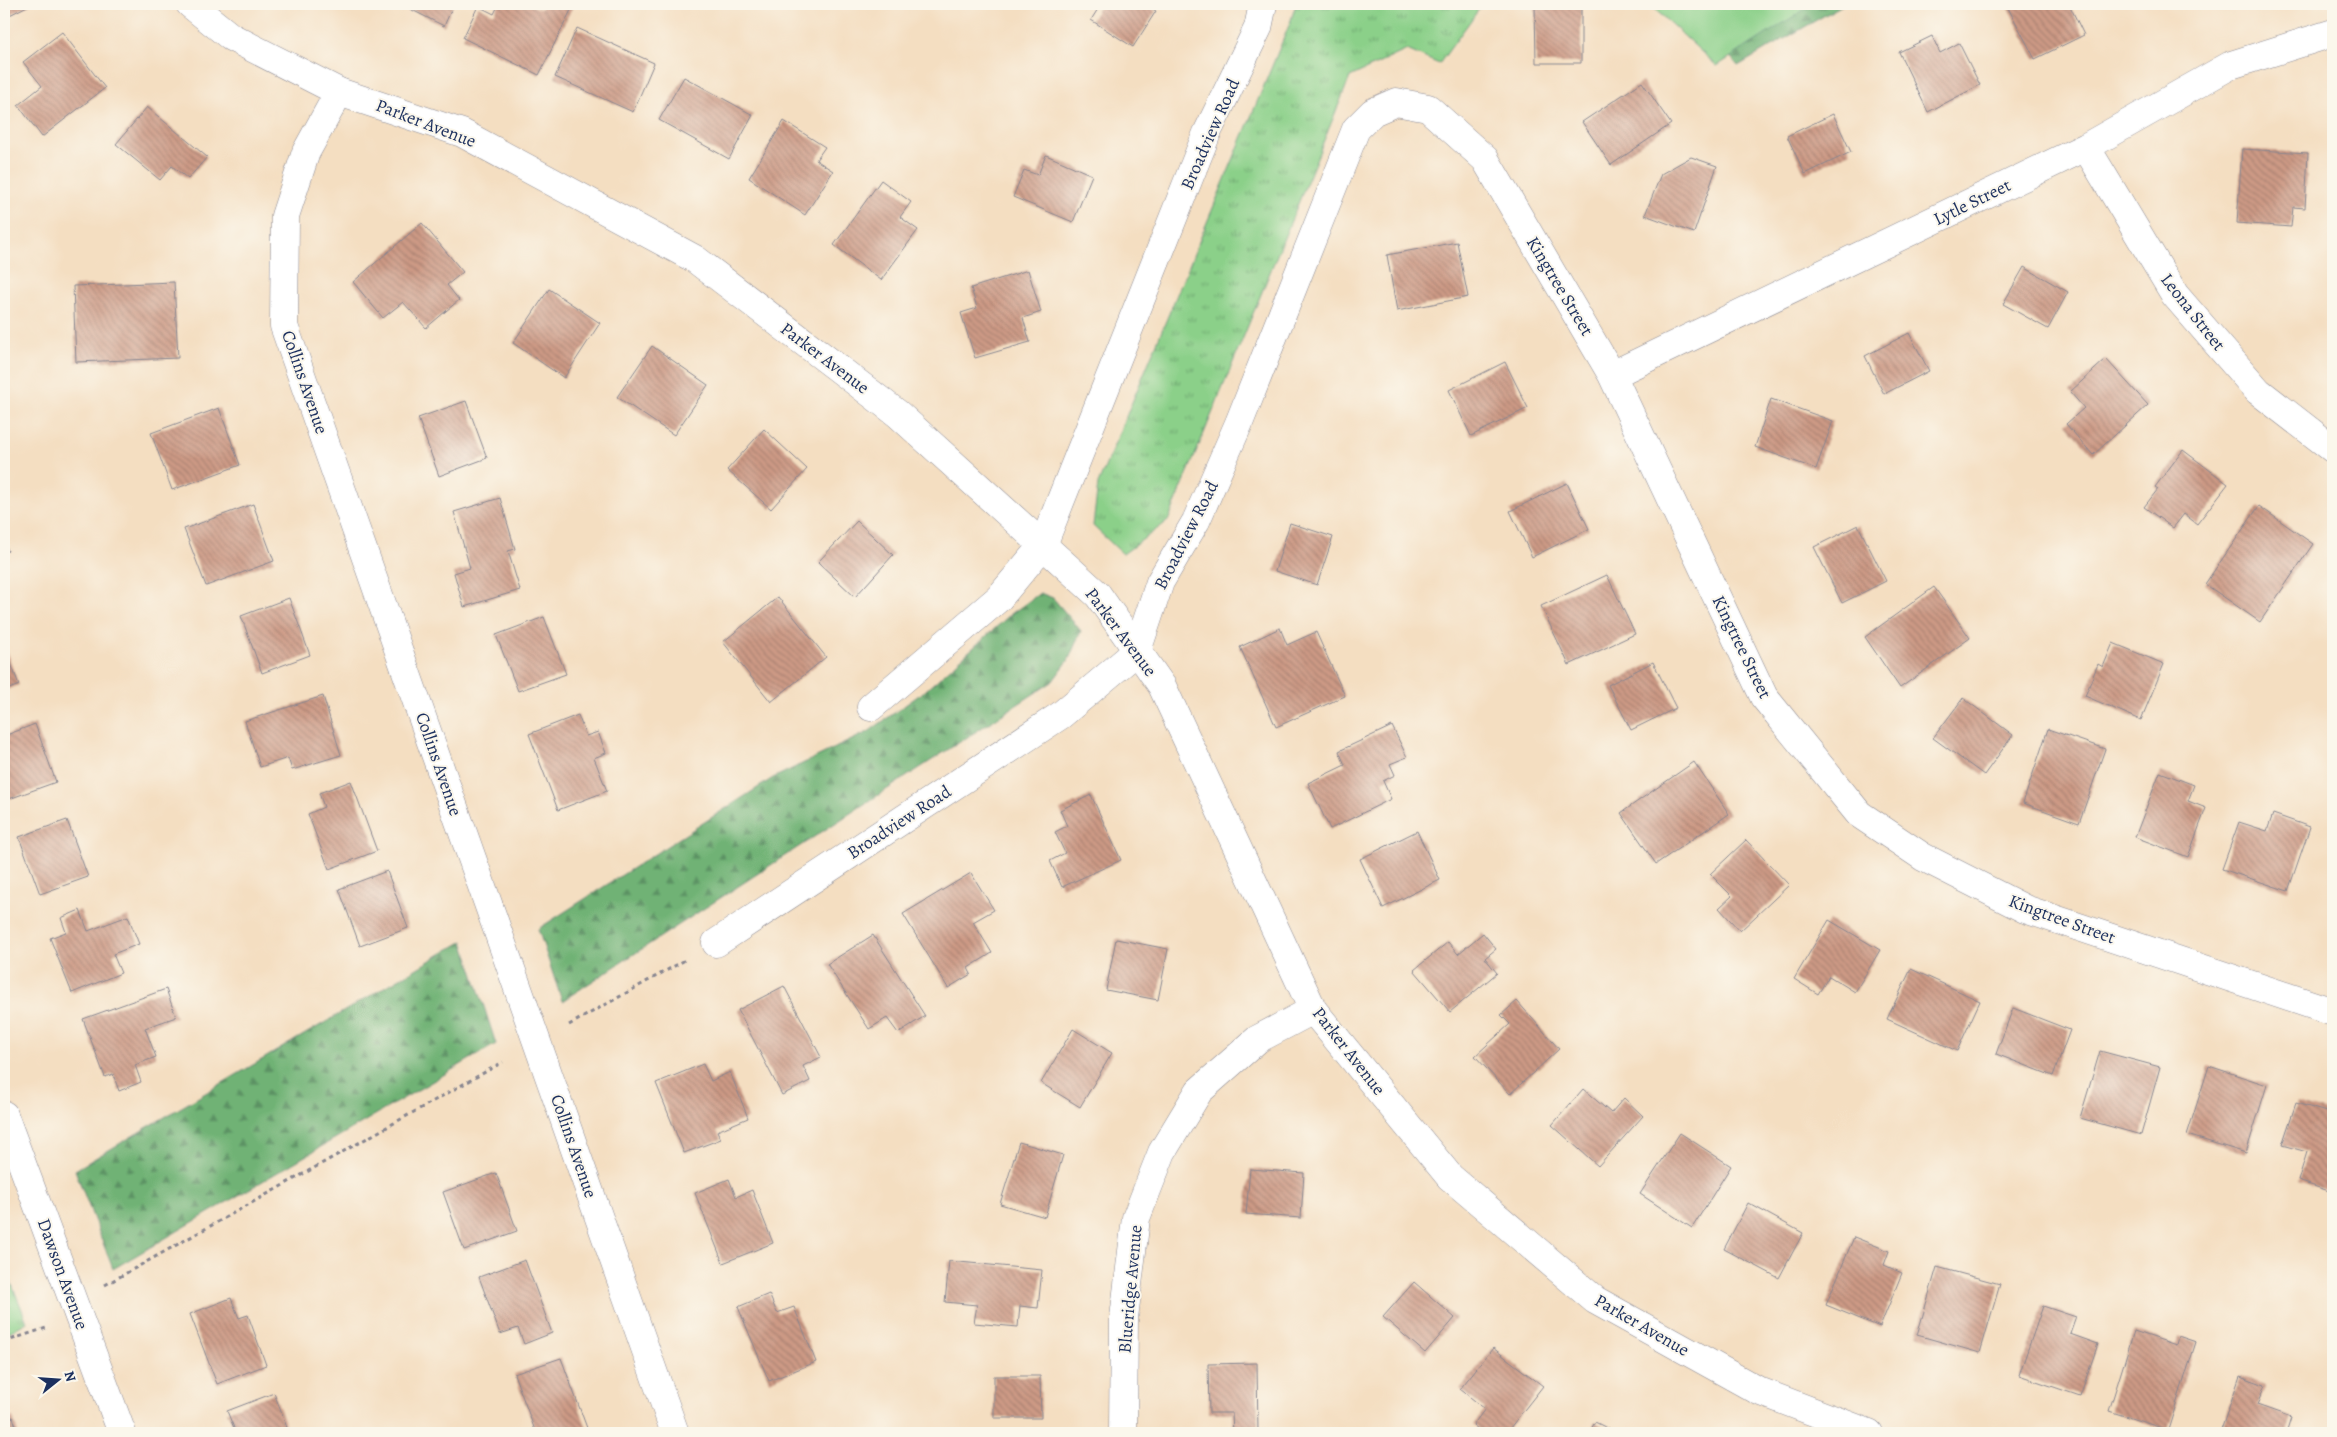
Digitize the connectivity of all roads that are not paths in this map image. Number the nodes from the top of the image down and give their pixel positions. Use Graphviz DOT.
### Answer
graph roads {
  1 [pos="190,4"];
  2 [pos="1264,4"];
  3 [pos="2333,34"];
  4 [pos="339,92"];
  5 [pos="1396,102"];
  6 [pos="2086,147"];
  7 [pos="1612,375"];
  8 [pos="2333,449"];
  9 [pos="1043,545"];
  10 [pos="1137,651"];
  11 [pos="871,707"];
  12 [pos="716,943"];
  13 [pos="1313,1010"];
  14 [pos="2333,1012"];
  15 [pos="4,1115"];
  16 [pos="122,1433"];
  17 [pos="675,1433"];
  18 [pos="1123,1433"];
  19 [pos="1869,1433"];
  1 -- 4 [label="street, Parker Avenue"];
  2 -- 9 [label="street, Broadview Road"];
  3 -- 6 [label="street, Lytle Street"];
  4 -- 9 [label="street, Parker Avenue"];
  4 -- 17 [label="street, Collins Avenue"];
  5 -- 7 [label="street, Kingtree Street"];
  5 -- 10 [label="street, Broadview Road"];
  6 -- 7 [label="street, Lytle Street"];
  6 -- 8 [label="street, Leona Street"];
  7 -- 14 [label="street, Kingtree Street"];
  9 -- 10 [label="street, Parker Avenue"];
  9 -- 11 [label="street, Broadview Road"];
  10 -- 12 [label="street, Broadview Road"];
  10 -- 13 [label="street, Parker Avenue"];
  13 -- 18 [label="street, Blueridge Avenue"];
  13 -- 19 [label="street, Parker Avenue"];
  15 -- 16 [label="street, Dawson Avenue"];
}
